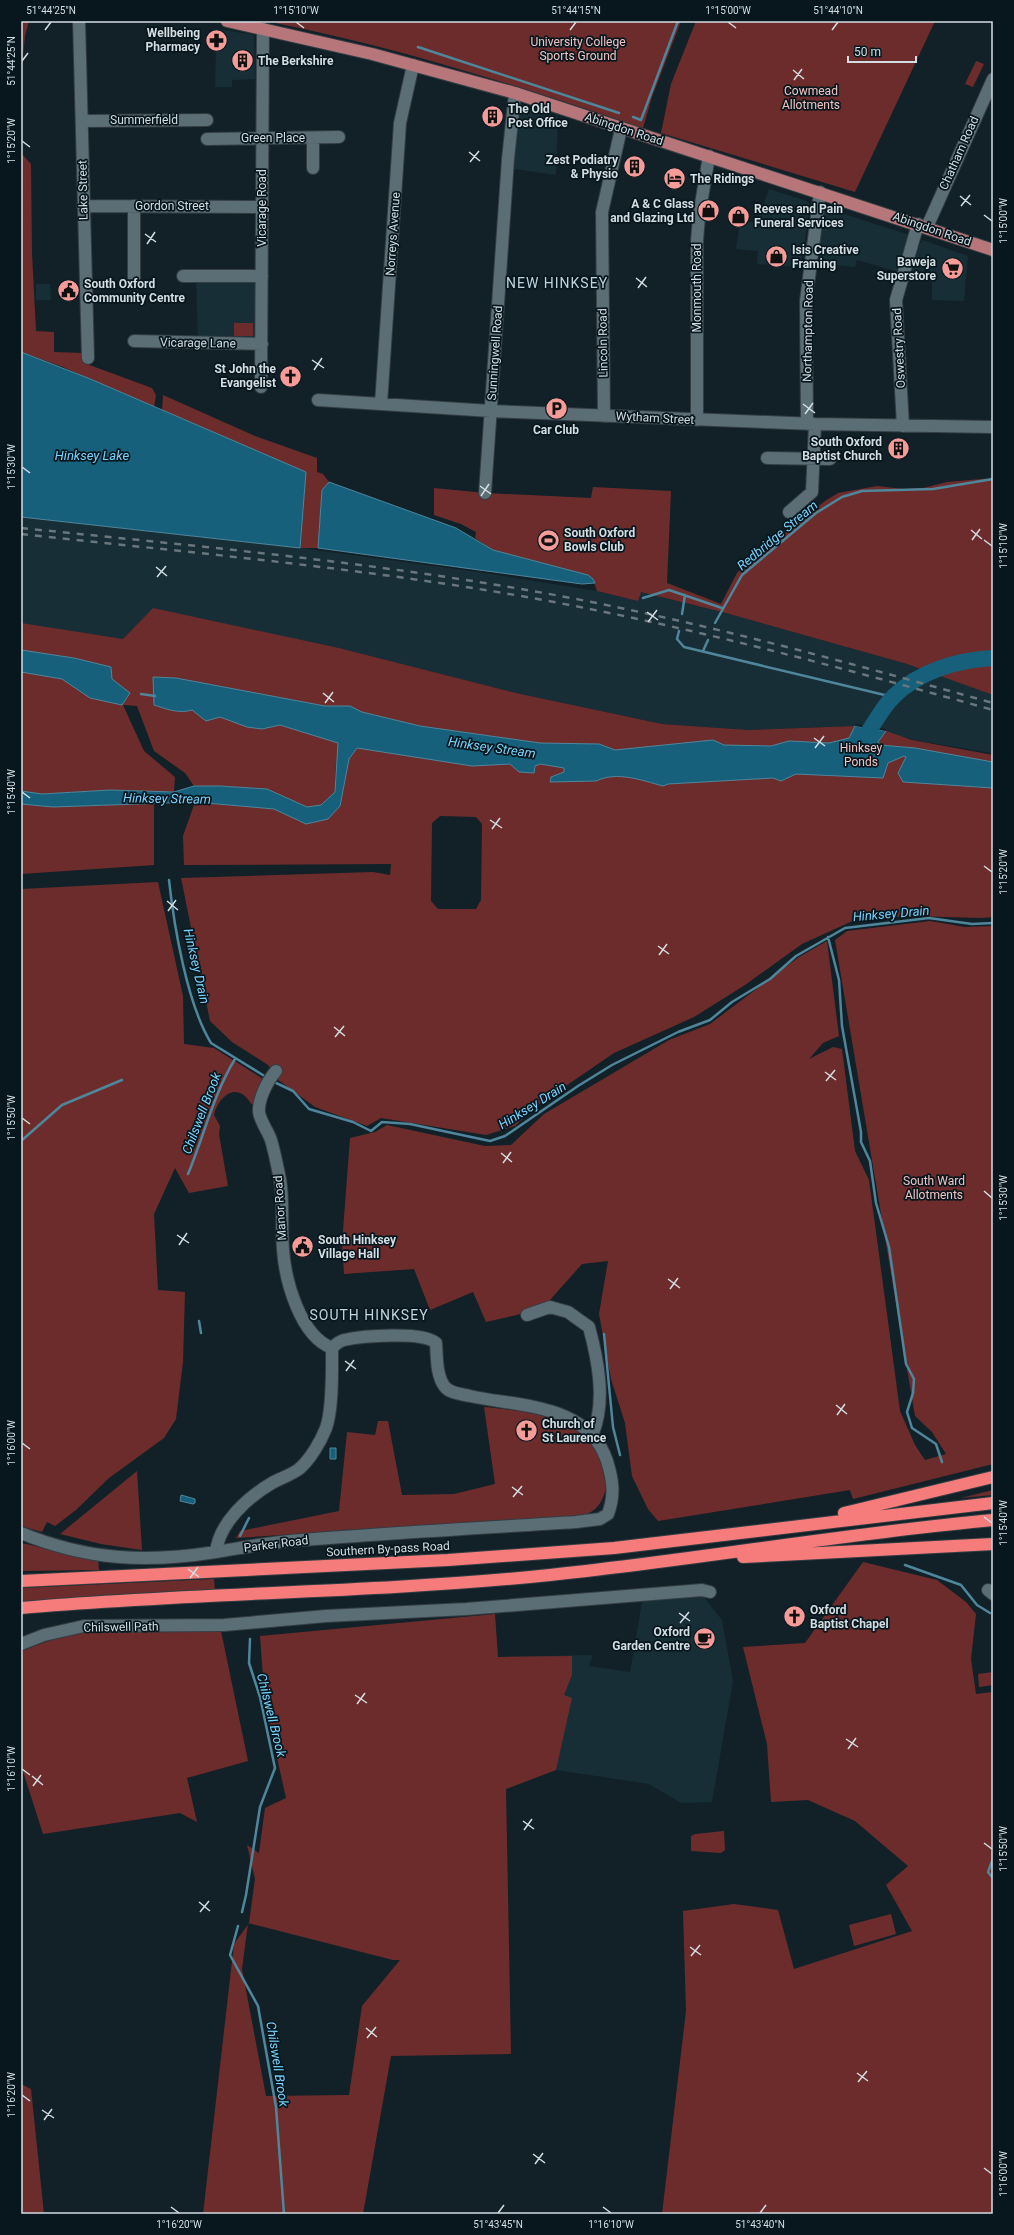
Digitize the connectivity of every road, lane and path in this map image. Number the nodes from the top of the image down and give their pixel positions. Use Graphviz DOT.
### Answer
graph roads {
  1 [pos="79,21"];
  2 [pos="227,21"];
  3 [pos="263,29"];
  4 [pos="413,65"];
  5 [pos="993,79"];
  6 [pos="515,93"];
  7 [pos="207,120"];
  8 [pos="82,121"];
  9 [pos="621,129"];
  10 [pos="339,137"];
  11 [pos="262,138"];
  12 [pos="313,138"];
  13 [pos="207,139"];
  14 [pos="709,156"];
  15 [pos="313,168"];
  16 [pos="820,192"];
  17 [pos="83,206"];
  18 [pos="134,206"];
  19 [pos="262,207"];
  20 [pos="922,226"];
  21 [pos="993,250"];
  22 [pos="183,276"];
  23 [pos="262,276"];
  24 [pos="134,283"];
  25 [pos="134,341"];
  26 [pos="262,344"];
  27 [pos="88,358"];
  28 [pos="261,387"];
  29 [pos="318,400"];
  30 [pos="381,404"];
  31 [pos="491,411"];
  32 [pos="604,416"];
  33 [pos="697,420"];
  34 [pos="811,424"];
  35 [pos="903,426"];
  36 [pos="993,427"];
  37 [pos="767,458"];
  38 [pos="814,459"];
  39 [pos="830,459"];
  40 [pos="485,493"];
  41 [pos="789,512"];
  42 [pos="272,1077"];
  43 [pos="532,1313"];
  44 [pos="332,1348"];
  45 [pos="593,1433"];
  46 [pos="993,1478"];
  47 [pos="993,1503"];
  48 [pos="993,1520"];
  49 [pos="21,1532"];
  50 [pos="755,1532"];
  51 [pos="21,1539"];
  52 [pos="41,1541"];
  53 [pos="993,1544"];
  54 [pos="216,1552"];
  55 [pos="709,1557"];
  56 [pos="21,1573"];
  57 [pos="80,1579"];
  58 [pos="21,1582"];
  59 [pos="710,1592"];
  60 [pos="24,1609"];
  61 [pos="21,1644"];
  1 -- 8 [label="street, Lake Street"];
  2 -- 3 [label="main road, Abingdon Road"];
  3 -- 4 [label="main road, Abingdon Road"];
  3 -- 11 [label="street, Vicarage Road"];
  4 -- 6 [label="main road, Abingdon Road"];
  4 -- 30 [label="street, Norreys Avenue"];
  5 -- 20 [label="street, Chatham Road"];
  6 -- 9 [label="main road, Abingdon Road"];
  6 -- 31 [label="street, Sunningwell Road"];
  7 -- 8 [label="street, Summerfield"];
  8 -- 17 [label="street, Lake Street"];
  9 -- 14 [label="main road, Abingdon Road"];
  9 -- 32 [label="street, Lincoln Road"];
  10 -- 12 [label="street, Green Place"];
  11 -- 12 [label="street, Green Place"];
  11 -- 13 [label="street, Green Place"];
  11 -- 19 [label="street, Vicarage Road"];
  12 -- 15 [label="street"];
  14 -- 16 [label="main road, Abingdon Road"];
  14 -- 33 [label="street, Monmouth Road"];
  16 -- 20 [label="main road, Abingdon Road"];
  16 -- 34 [label="street, Northampton Road"];
  17 -- 18 [label="street, Gordon Street"];
  17 -- 27 [label="street, Lake Street"];
  18 -- 19 [label="street, Gordon Street"];
  18 -- 24 [label="street"];
  19 -- 23 [label="street, Vicarage Road"];
  20 -- 21 [label="main road, Abingdon Road"];
  20 -- 35 [label="street, Oswestry Road"];
  22 -- 23 [label="street"];
  23 -- 26 [label="street, Vicarage Road"];
  25 -- 26 [label="street, Vicarage Lane"];
  26 -- 28 [label="street, Vicarage Road"];
  29 -- 30 [label="street, Wytham Street"];
  30 -- 31 [label="street, Wytham Street"];
  31 -- 32 [label="street, Wytham Street"];
  31 -- 40 [label="street, Sunningwell Road"];
  32 -- 33 [label="street, Wytham Street"];
  33 -- 34 [label="street, Wytham Street"];
  34 -- 35 [label="street, Wytham Street"];
  34 -- 38 [label="street, Northampton Road"];
  35 -- 36 [label="street, Wytham Street"];
  37 -- 38 [label="street"];
  38 -- 39 [label="street"];
  38 -- 41 [label="street, Northampton Road"];
  42 -- 44 [label="street, Manor Road"];
  43 -- 45 [label="street"];
  44 -- 45 [label="street"];
  44 -- 54 [label="street"];
  45 -- 54 [label="street, Parker Road"];
  46 -- 50 [label="highway"];
  47 -- 50 [label="highway"];
  48 -- 55 [label="highway"];
  49 -- 52 [label="street, Parker Road"];
  50 -- 57 [label="highway, Southern By-pass Road"];
  51 -- 52 [label="street, Parker Road"];
  52 -- 54 [label="street, Parker Road"];
  53 -- 55 [label="highway"];
  55 -- 60 [label="highway"];
  56 -- 57 [label="highway"];
  57 -- 58 [label="highway, Southern By-pass Road"];
  59 -- 61 [label="street, Chilswell Path"];
}
